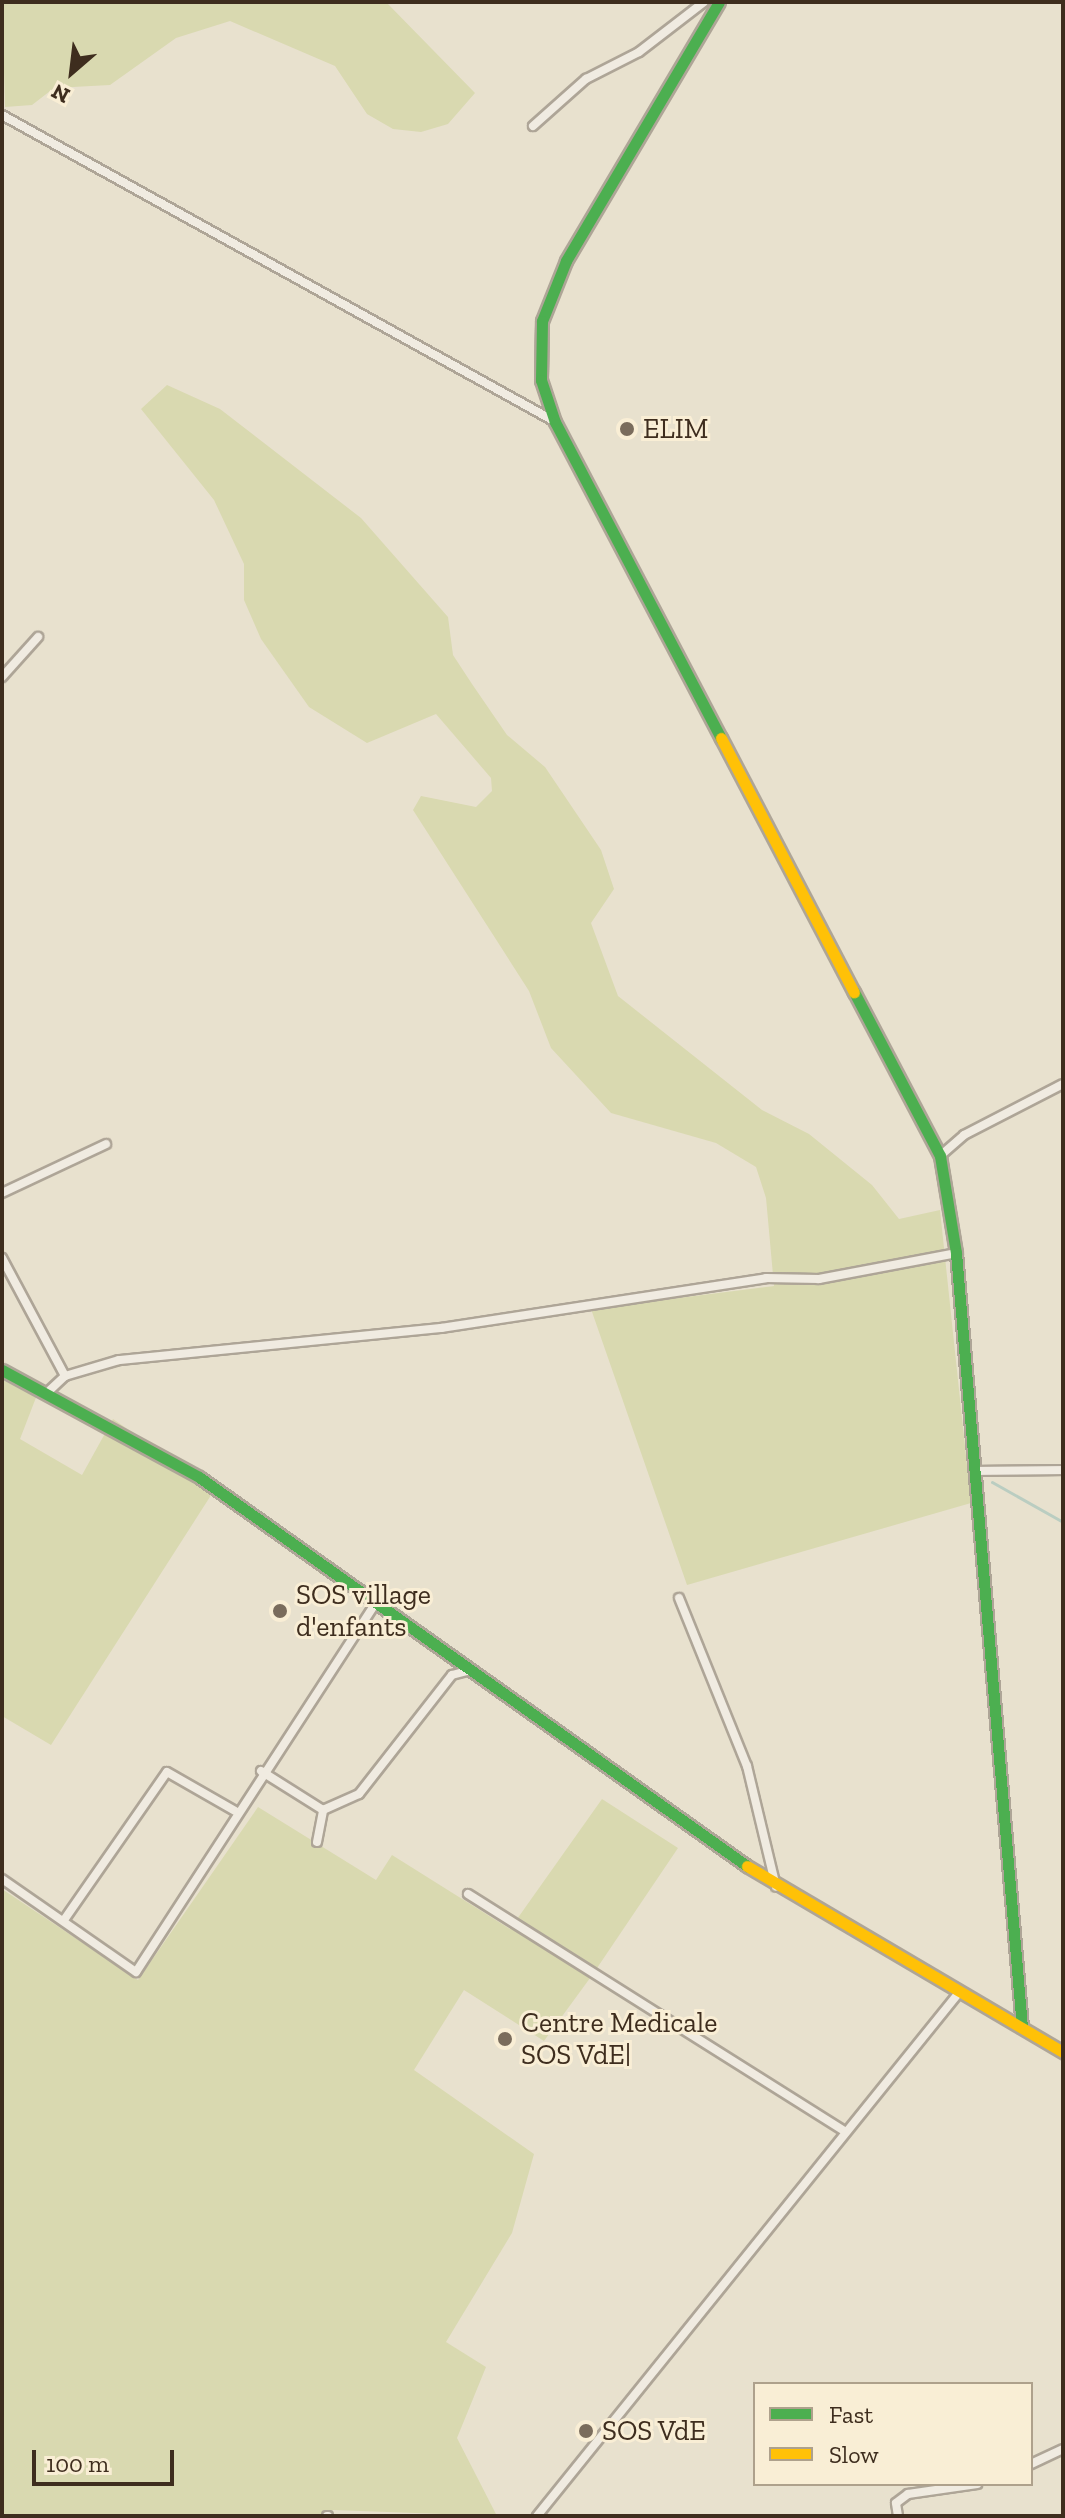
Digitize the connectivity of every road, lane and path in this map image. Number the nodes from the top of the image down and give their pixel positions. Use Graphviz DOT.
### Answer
graph roads {
  1 [pos="704,2"];
  2 [pos="719,2"];
  3 [pos="2,115"];
  4 [pos="533,126"];
  5 [pos="555,422"];
  6 [pos="38,637"];
  7 [pos="2,677"];
  8 [pos="1063,1084"];
  9 [pos="106,1144"];
  10 [pos="940,1156"];
  11 [pos="2,1193"];
  12 [pos="956,1253"];
  13 [pos="2,1258"];
  14 [pos="2,1370"];
  15 [pos="65,1376"];
  16 [pos="50,1390"];
  17 [pos="1063,1470"];
  18 [pos="975,1471"];
  19 [pos="679,1598"];
  20 [pos="377,1601"];
  21 [pos="475,1670"];
  22 [pos="261,1771"];
  23 [pos="323,1810"];
  24 [pos="235,1811"];
  25 [pos="317,1842"];
  26 [pos="2,1879"];
  27 [pos="776,1887"];
  28 [pos="468,1894"];
  29 [pos="64,1920"];
  30 [pos="957,1995"];
  31 [pos="1022,2027"];
  32 [pos="1063,2052"];
  33 [pos="844,2131"];
  34 [pos="1063,2449"];
  35 [pos="1033,2463"];
  36 [pos="963,2486"];
  37 [pos="537,2516"];
  38 [pos="898,2516"];
  1 -- 4 [label="street"];
  2 -- 5 [label="street"];
  3 -- 5 [label="street"];
  5 -- 10 [label="street"];
  6 -- 7 [label="street"];
  8 -- 10 [label="street"];
  9 -- 11 [label="street"];
  10 -- 12 [label="street"];
  12 -- 15 [label="street"];
  12 -- 18 [label="street"];
  13 -- 15 [label="street"];
  14 -- 16 [label="street"];
  15 -- 16 [label="street"];
  16 -- 20 [label="street"];
  17 -- 18 [label="street"];
  18 -- 31 [label="street"];
  19 -- 27 [label="street"];
  20 -- 21 [label="street"];
  20 -- 22 [label="street"];
  21 -- 23 [label="street"];
  21 -- 27 [label="street"];
  22 -- 23 [label="street"];
  22 -- 24 [label="street"];
  23 -- 25 [label="street"];
  24 -- 29 [label="street"];
  24 -- 29 [label="street"];
  26 -- 29 [label="street"];
  27 -- 30 [label="street"];
  28 -- 33 [label="street"];
  30 -- 31 [label="street"];
  30 -- 33 [label="street"];
  31 -- 32 [label="street"];
  33 -- 37 [label="street"];
  34 -- 35 [label="street"];
  36 -- 38 [label="street"];
}
